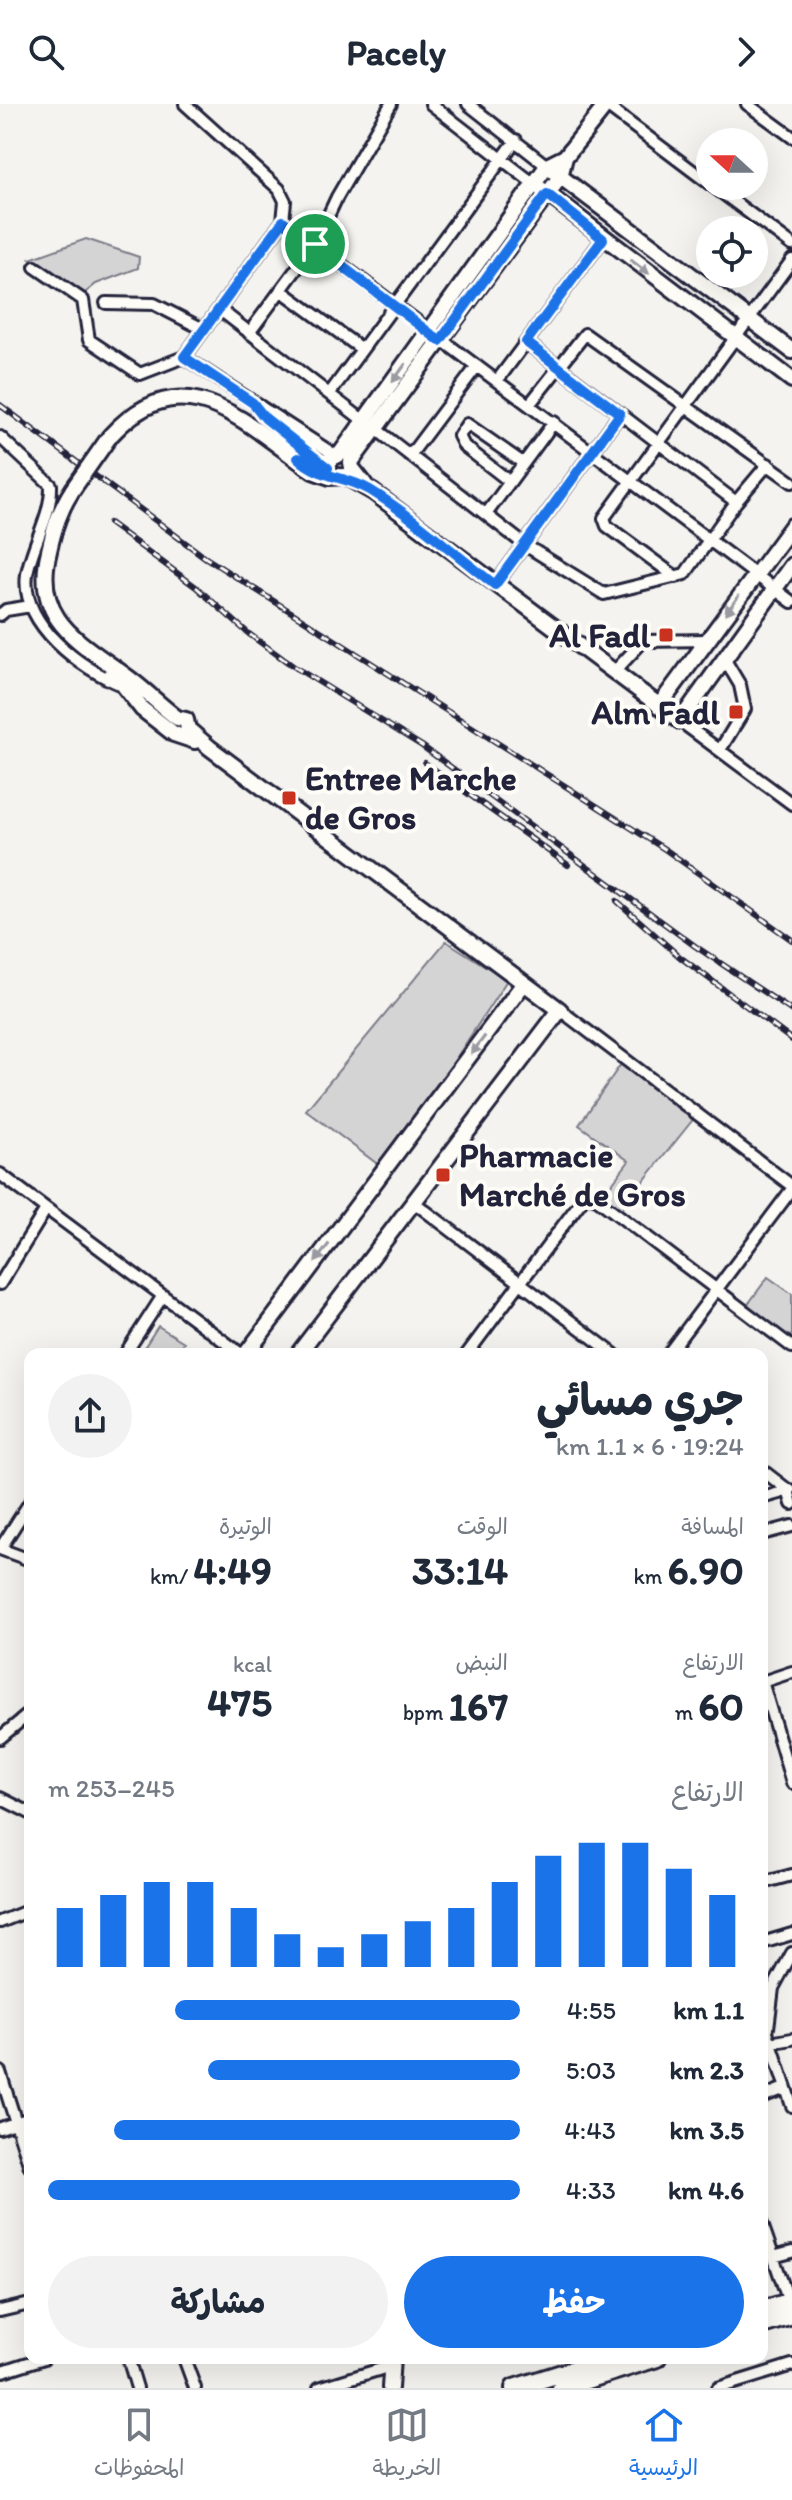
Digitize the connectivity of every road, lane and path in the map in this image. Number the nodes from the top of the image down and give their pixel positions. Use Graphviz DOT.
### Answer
graph roads {
  1 [pos="185,104"];
  2 [pos="391,104"];
  3 [pos="431,104"];
  4 [pos="468,104"];
  5 [pos="747,104"];
  6 [pos="605,105"];
  7 [pos="792,137"];
  8 [pos="516,140"];
  9 [pos="565,157"];
  10 [pos="502,159"];
  11 [pos="547,166"];
  12 [pos="696,173"];
  13 [pos="560,177"];
  14 [pos="534,184"];
  15 [pos="547,194"];
  16 [pos="732,200"];
  17 [pos="283,221"];
  18 [pos="603,239"];
  19 [pos="315,244"];
  20 [pos="792,245"];
  21 [pos="792,260"];
  22 [pos="35,267"];
  23 [pos="282,291"];
  24 [pos="106,303"];
  25 [pos="394,303"];
  26 [pos="219,309"];
  27 [pos="747,320"];
  28 [pos="203,329"];
  29 [pos="249,333"];
  30 [pos="435,336"];
  31 [pos="734,338"];
  32 [pos="526,342"];
  33 [pos="360,348"];
  34 [pos="792,351"];
  35 [pos="184,357"];
  36 [pos="477,366"];
  37 [pos="558,366"];
  38 [pos="792,380"];
  39 [pos="497,381"];
  40 [pos="330,393"];
  41 [pos="684,404"];
  42 [pos="529,405"];
  43 [pos="620,414"];
  44 [pos="554,422"];
  45 [pos="370,425"];
  46 [pos="0,437"];
  47 [pos="658,443"];
  48 [pos="593,452"];
  49 [pos="411,454"];
  50 [pos="523,463"];
  51 [pos="768,464"];
  52 [pos="339,466"];
  53 [pos="509,481"];
  54 [pos="630,481"];
  55 [pos="792,482"];
  56 [pos="736,502"];
  57 [pos="487,513"];
  58 [pos="792,526"];
  59 [pos="709,542"];
  60 [pos="525,545"];
  61 [pos="792,565"];
  62 [pos="755,574"];
  63 [pos="676,577"];
  64 [pos="495,585"];
  65 [pos="774,589"];
  66 [pos="792,602"];
  67 [pos="31,606"];
  68 [pos="0,615"];
  69 [pos="707,640"];
  70 [pos="725,660"];
  71 [pos="109,665"];
  72 [pos="614,672"];
  73 [pos="122,685"];
  74 [pos="150,696"];
  75 [pos="659,706"];
  76 [pos="680,721"];
  77 [pos="180,728"];
  78 [pos="720,750"];
  79 [pos="792,804"];
  80 [pos="524,983"];
  81 [pos="560,1010"];
  82 [pos="0,1174"];
  83 [pos="792,1187"];
  84 [pos="415,1203"];
  85 [pos="46,1209"];
  86 [pos="522,1282"];
  87 [pos="0,1284"];
  88 [pos="715,1291"];
  89 [pos="162,1297"];
  90 [pos="792,1347"];
  91 [pos="129,1348"];
  92 [pos="234,1348"];
  93 [pos="248,1348"];
  94 [pos="303,1348"];
  95 [pos="472,1348"];
  96 [pos="606,1348"];
  97 [pos="672,1348"];
  98 [pos="768,1474"];
  99 [pos="790,1490"];
  100 [pos="768,1496"];
  101 [pos="792,1504"];
  102 [pos="24,1511"];
  103 [pos="792,1526"];
  104 [pos="768,1532"];
  105 [pos="0,1549"];
  106 [pos="24,1558"];
  107 [pos="792,1672"];
  108 [pos="768,1680"];
  109 [pos="768,1702"];
  110 [pos="24,1718"];
  111 [pos="0,1738"];
  112 [pos="792,1783"];
  113 [pos="0,1798"];
  114 [pos="24,1810"];
  115 [pos="792,1875"];
  116 [pos="768,1881"];
  117 [pos="24,1912"];
  118 [pos="0,1922"];
  119 [pos="792,1934"];
  120 [pos="768,1941"];
  121 [pos="792,1953"];
  122 [pos="768,2028"];
  123 [pos="768,2036"];
  124 [pos="792,2039"];
  125 [pos="770,2043"];
  126 [pos="0,2072"];
  127 [pos="785,2088"];
  128 [pos="768,2095"];
  129 [pos="792,2106"];
  130 [pos="24,2120"];
  131 [pos="16,2122"];
  132 [pos="0,2128"];
  133 [pos="24,2148"];
  134 [pos="768,2244"];
  135 [pos="792,2252"];
  136 [pos="773,2257"];
  137 [pos="24,2305"];
  138 [pos="791,2306"];
  139 [pos="768,2309"];
  140 [pos="0,2311"];
  141 [pos="768,2321"];
  142 [pos="25,2364"];
  143 [pos="130,2364"];
  144 [pos="186,2364"];
  145 [pos="591,2364"];
  146 [pos="638,2364"];
  147 [pos="391,2365"];
  148 [pos="792,2365"];
  149 [pos="3,2371"];
  150 [pos="137,2388"];
  151 [pos="195,2388"];
  152 [pos="319,2388"];
  153 [pos="377,2388"];
  154 [pos="390,2388"];
  155 [pos="514,2388"];
  156 [pos="561,2388"];
  157 [pos="718,2388"];
  1 -- 17 [label="street"];
  2 -- 19 [label="street"];
  3 -- 10 [label="street"];
  4 -- 8 [label="street"];
  5 -- 7 [label="street"];
  6 -- 9 [label="street"];
  6 -- 12 [label="street"];
  8 -- 10 [label="street"];
  8 -- 11 [label="street"];
  9 -- 11 [label="street"];
  9 -- 13 [label="street"];
  10 -- 14 [label="street"];
  10 -- 25 [label="street"];
  11 -- 13 [label="street"];
  11 -- 14 [label="street"];
  13 -- 15 [label="street"];
  13 -- 27 [label="street"];
  14 -- 15 [label="street"];
  14 -- 30 [label="street"];
  15 -- 18 [label="street"];
  15 -- 30 [label="street"];
  16 -- 20 [label="street"];
  17 -- 19 [label="street"];
  17 -- 26 [label="street"];
  18 -- 31 [label="street, one-way"];
  18 -- 32 [label="street"];
  19 -- 23 [label="street"];
  19 -- 25 [label="street"];
  21 -- 27 [label="street"];
  22 -- 35 [label="street"];
  23 -- 29 [label="street"];
  23 -- 33 [label="street"];
  24 -- 28 [label="street"];
  25 -- 30 [label="street"];
  25 -- 33 [label="street"];
  26 -- 28 [label="street"];
  26 -- 29 [label="street"];
  27 -- 31 [label="street"];
  27 -- 34 [label="street"];
  28 -- 35 [label="street"];
  29 -- 40 [label="street"];
  30 -- 36 [label="street"];
  30 -- 45 [label="street"];
  31 -- 38 [label="street"];
  31 -- 41 [label="street"];
  32 -- 37 [label="street"];
  32 -- 39 [label="street"];
  33 -- 40 [label="street"];
  35 -- 52 [label="street"];
  36 -- 39 [label="street"];
  36 -- 49 [label="street"];
  37 -- 41 [label="street"];
  37 -- 42 [label="street"];
  37 -- 43 [label="street"];
  39 -- 42 [label="street"];
  40 -- 45 [label="street"];
  41 -- 47 [label="street"];
  41 -- 51 [label="street"];
  42 -- 44 [label="street"];
  43 -- 47 [label="street"];
  43 -- 48 [label="street"];
  44 -- 48 [label="street"];
  44 -- 50 [label="street"];
  45 -- 49 [label="street"];
  45 -- 52 [label="street"];
  46 -- 67 [label="street"];
  47 -- 54 [label="street"];
  47 -- 56 [label="street"];
  48 -- 54 [label="street"];
  48 -- 60 [label="street"];
  49 -- 57 [label="street"];
  50 -- 53 [label="street"];
  50 -- 53 [label="street"];
  51 -- 55 [label="street"];
  51 -- 56 [label="street"];
  52 -- 64 [label="street"];
  52 -- 71 [label="street, bridge"];
  53 -- 57 [label="street"];
  54 -- 59 [label="street"];
  54 -- 63 [label="street"];
  56 -- 59 [label="street"];
  57 -- 60 [label="street"];
  58 -- 62 [label="street"];
  59 -- 62 [label="street"];
  59 -- 63 [label="street"];
  60 -- 63 [label="street"];
  60 -- 64 [label="street"];
  61 -- 65 [label="street"];
  62 -- 65 [label="street"];
  62 -- 69 [label="street, one-way"];
  64 -- 72 [label="street"];
  65 -- 66 [label="street"];
  65 -- 70 [label="street"];
  67 -- 68 [label="street"];
  67 -- 73 [label="street"];
  69 -- 72 [label="street"];
  69 -- 75 [label="street"];
  70 -- 76 [label="street"];
  70 -- 78 [label="street"];
  71 -- 73 [label="street"];
  71 -- 74 [label="street"];
  72 -- 75 [label="street"];
  73 -- 74 [label="street"];
  73 -- 77 [label="street"];
  74 -- 77 [label="street"];
  75 -- 76 [label="street"];
  76 -- 78 [label="street"];
  77 -- 80 [label="street"];
  78 -- 79 [label="street"];
  80 -- 81 [label="street"];
  80 -- 93 [label="street, one-way"];
  81 -- 83 [label="street"];
  81 -- 84 [label="street"];
  82 -- 85 [label="street"];
  83 -- 88 [label="street"];
  84 -- 86 [label="street"];
  84 -- 94 [label="street"];
  85 -- 87 [label="street"];
  85 -- 89 [label="street"];
  86 -- 88 [label="street"];
  86 -- 95 [label="street"];
  86 -- 96 [label="street"];
  88 -- 90 [label="street"];
  88 -- 97 [label="street"];
  89 -- 91 [label="street"];
  89 -- 92 [label="street"];
  98 -- 99 [label="street"];
  99 -- 100 [label="street"];
  99 -- 101 [label="street"];
  102 -- 105 [label="street"];
  103 -- 104 [label="street"];
  105 -- 106 [label="street"];
  107 -- 108 [label="street"];
  109 -- 112 [label="street"];
  110 -- 111 [label="street"];
  113 -- 114 [label="street"];
  115 -- 116 [label="street"];
  117 -- 118 [label="street"];
  119 -- 120 [label="street"];
  121 -- 122 [label="street"];
  123 -- 125 [label="street"];
  124 -- 125 [label="street"];
  125 -- 127 [label="street"];
  126 -- 131 [label="street"];
  127 -- 128 [label="street"];
  127 -- 129 [label="street"];
  130 -- 131 [label="street"];
  131 -- 132 [label="street"];
  131 -- 133 [label="street"];
  134 -- 136 [label="street"];
  135 -- 136 [label="street"];
  136 -- 138 [label="street"];
  137 -- 140 [label="street"];
  138 -- 139 [label="main road"];
  138 -- 141 [label="main road"];
  142 -- 149 [label="street"];
  143 -- 150 [label="street"];
  144 -- 151 [label="street"];
  145 -- 155 [label="main road"];
  146 -- 156 [label="main road"];
  147 -- 152 [label="street"];
  147 -- 153 [label="street"];
  147 -- 154 [label="street"];
  148 -- 157 [label="street"];
}
